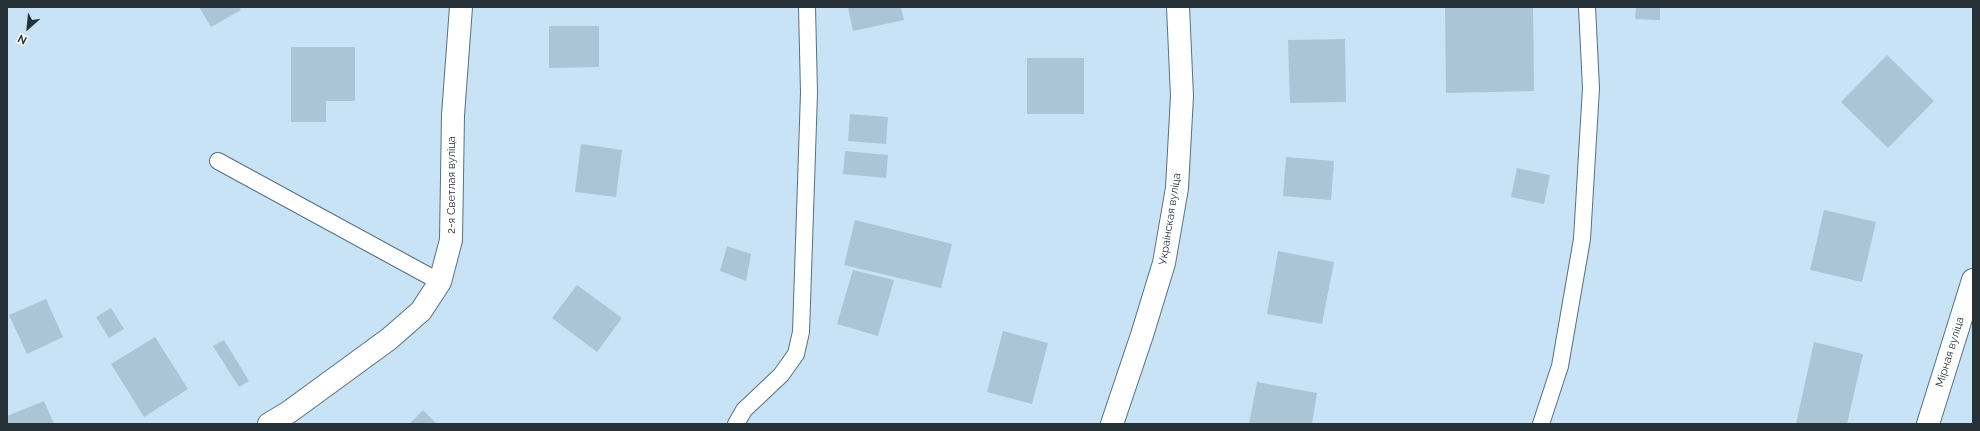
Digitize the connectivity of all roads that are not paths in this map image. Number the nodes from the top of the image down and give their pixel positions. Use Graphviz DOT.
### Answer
graph roads {
  1 [pos="461,7"];
  2 [pos="807,7"];
  3 [pos="1178,7"];
  4 [pos="1587,7"];
  5 [pos="218,161"];
  6 [pos="1973,280"];
  7 [pos="440,282"];
  8 [pos="268,424"];
  9 [pos="736,424"];
  10 [pos="1112,424"];
  11 [pos="1541,424"];
  12 [pos="1928,424"];
  1 -- 7 [label="street, 2-я Светлая вуліца"];
  2 -- 9 [label="lane"];
  3 -- 10 [label="street, Украінская вуліца"];
  4 -- 11 [label="lane"];
  5 -- 7 [label="lane"];
  6 -- 12 [label="street, Мірная вуліца"];
  7 -- 8 [label="street, 2-я Светлая вуліца"];
}
